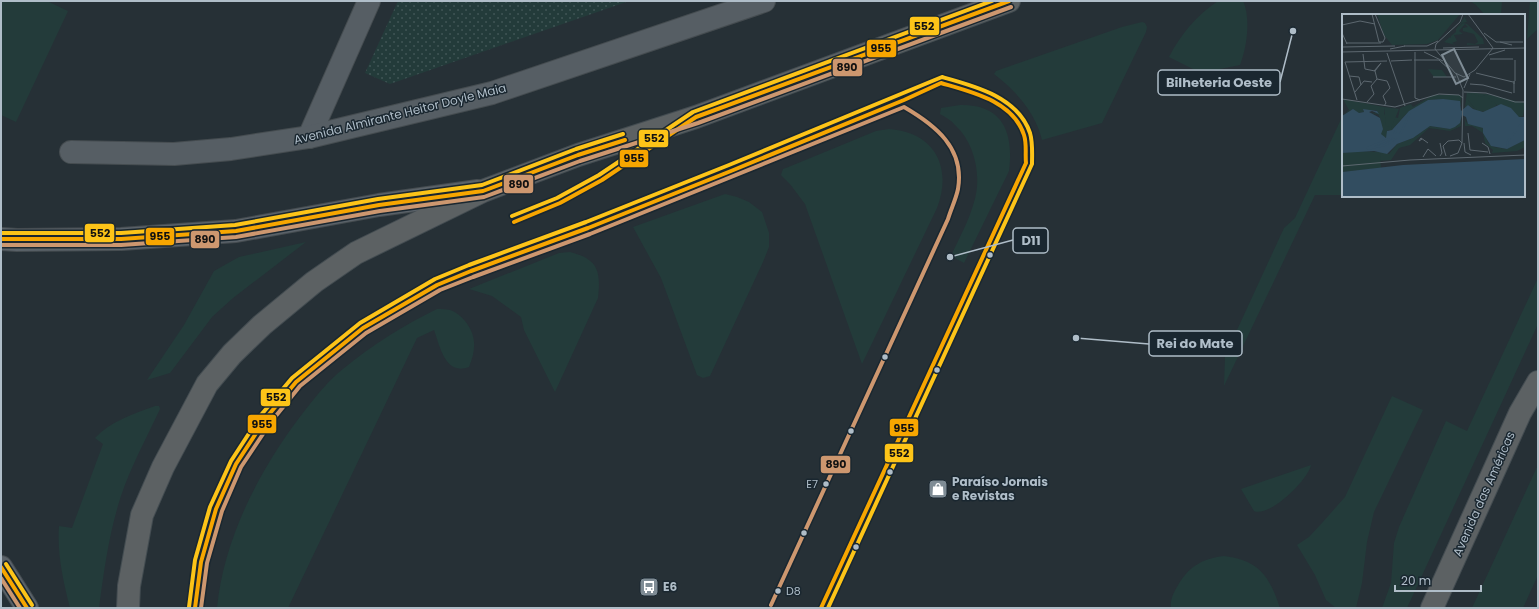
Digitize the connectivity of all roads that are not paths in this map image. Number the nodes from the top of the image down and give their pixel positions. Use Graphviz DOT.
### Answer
graph roads {
  1 [pos="369,1"];
  2 [pos="764,1"];
  3 [pos="1009,1"];
  4 [pos="309,137"];
  5 [pos="71,152"];
  6 [pos="483,191"];
  7 [pos="1,239"];
  8 [pos="1538,382"];
  9 [pos="1,567"];
  10 [pos="27,608"];
  11 [pos="128,608"];
  12 [pos="1432,608"];
  1 -- 4 [label="street"];
  2 -- 4 [label="street, Avenida Almirante Heitor Doyle Maia"];
  3 -- 6 [label="highway"];
  4 -- 5 [label="street, Avenida Almirante Heitor Doyle Maia"];
  6 -- 7 [label="main road"];
  6 -- 11 [label="highway"];
  8 -- 12 [label="highway, Avenida das Américas"];
  9 -- 10 [label="main road"];
}
